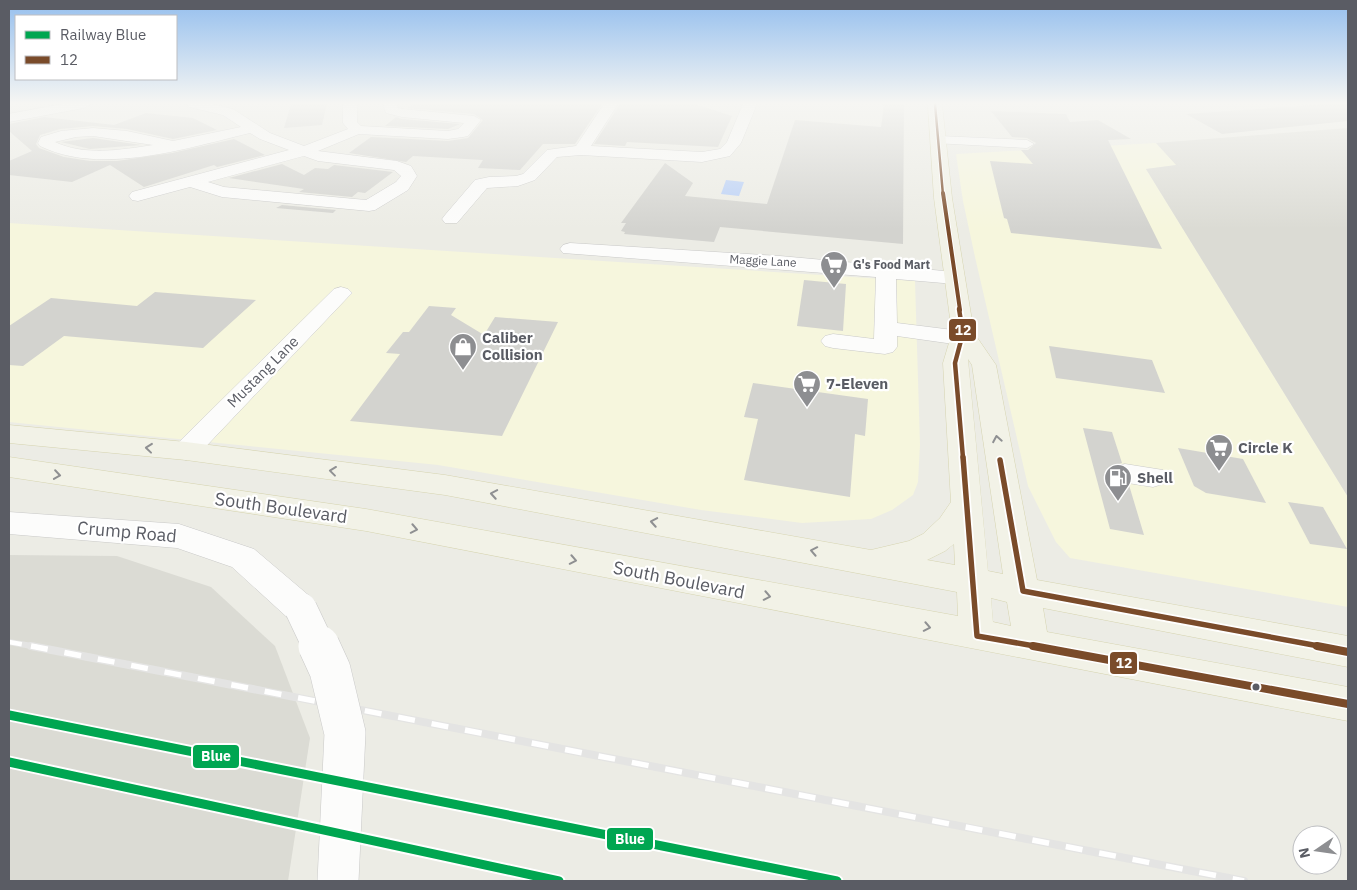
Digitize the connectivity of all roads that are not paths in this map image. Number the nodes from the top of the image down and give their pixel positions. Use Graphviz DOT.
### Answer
graph roads {
  1 [pos="48,146"];
  2 [pos="174,146"];
  3 [pos="292,146"];
  4 [pos="318,146"];
  5 [pos="583,146"];
  6 [pos="731,146"];
  7 [pos="939,146"];
  8 [pos="580,150"];
  9 [pos="304,151"];
  10 [pos="189,181"];
  11 [pos="138,196"];
  12 [pos="451,219"];
  13 [pos="570,249"];
  14 [pos="886,278"];
  15 [pos="955,278"];
  16 [pos="341,293"];
  17 [pos="885,328"];
  18 [pos="962,336"];
  19 [pos="833,341"];
  20 [pos="9,434"];
  21 [pos="186,451"];
  22 [pos="9,468"];
  23 [pos="967,501"];
  24 [pos="9,523"];
  25 [pos="862,560"];
  26 [pos="973,581"];
  27 [pos="1024,591"];
  28 [pos="977,636"];
  29 [pos="1032,646"];
  30 [pos="1348,652"];
  31 [pos="1348,704"];
  32 [pos="338,881"];
  1 -- 2 [label="street"];
  3 -- 9 [label="street"];
  4 -- 9 [label="street"];
  5 -- 8 [label="street"];
  6 -- 8 [label="street"];
  7 -- 15 [label="main road"];
  8 -- 12 [label="street"];
  9 -- 10 [label="street"];
  9 -- 10 [label="street"];
  10 -- 11 [label="street"];
  13 -- 14 [label="street, Maggie Lane"];
  14 -- 15 [label="street"];
  14 -- 17 [label="street"];
  15 -- 18 [label="main road"];
  16 -- 21 [label="street, Mustang Lane"];
  17 -- 18 [label="street"];
  17 -- 19 [label="street"];
  18 -- 23 [label="main road"];
  27 -- 18 [label="main road, one-way"];
  21 -- 20 [label="main road, one-way"];
  25 -- 21 [label="main road, one-way"];
  22 -- 28 [label="main road, South Boulevard, one-way"];
  23 -- 25 [label="main road"];
  23 -- 26 [label="main road"];
  24 -- 32 [label="street, Crump Road, bridge"];
  25 -- 26 [label="main road"];
  26 -- 27 [label="main road"];
  26 -- 28 [label="main road"];
  27 -- 29 [label="main road"];
  27 -- 30 [label="main road"];
  28 -- 29 [label="main road, South Boulevard"];
  29 -- 31 [label="main road, South Boulevard"];
}
